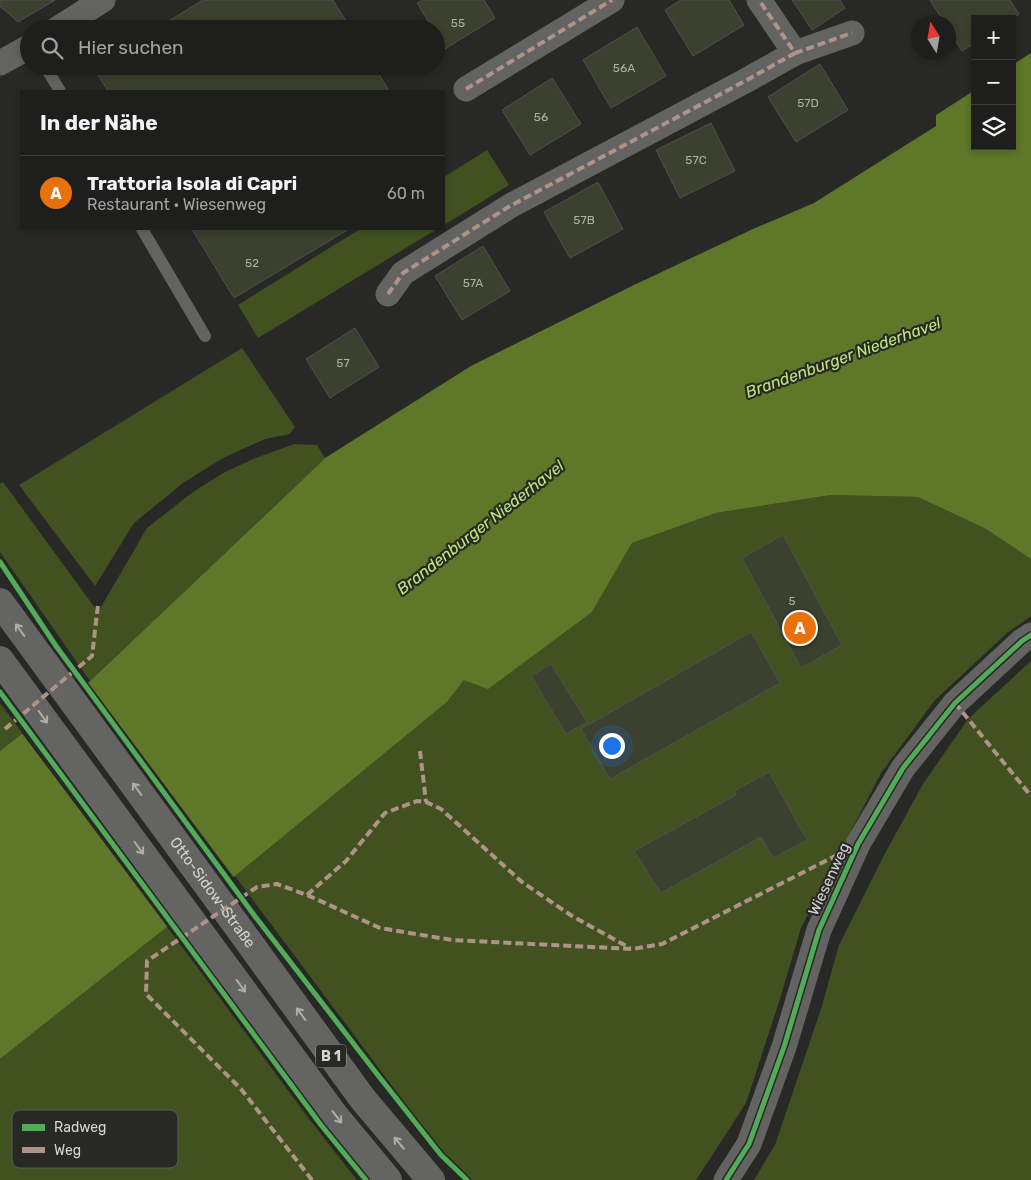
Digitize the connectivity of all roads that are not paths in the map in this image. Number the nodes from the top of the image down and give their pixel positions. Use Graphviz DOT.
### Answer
graph roads {
  1 [pos="103,0"];
  2 [pos="612,0"];
  3 [pos="759,0"];
  4 [pos="71,20"];
  5 [pos="852,33"];
  6 [pos="20,51"];
  7 [pos="795,53"];
  8 [pos="2,58"];
  9 [pos="50,75"];
  10 [pos="466,89"];
  11 [pos="59,90"];
  12 [pos="143,230"];
  13 [pos="388,294"];
  14 [pos="206,336"];
  15 [pos="0,602"];
  16 [pos="1031,635"];
  17 [pos="7,669"];
  18 [pos="388,1180"];
  19 [pos="431,1180"];
  20 [pos="726,1180"];
  1 -- 4 [label="street"];
  2 -- 10 [label="street"];
  3 -- 7 [label="street"];
  5 -- 7 [label="street"];
  6 -- 8 [label="street"];
  7 -- 13 [label="street"];
  9 -- 11 [label="lane"];
  12 -- 14 [label="lane"];
  19 -- 15 [label="main road, Otto-Sidow-Straße / B 1, one-way"];
  16 -- 20 [label="street, Wiesenweg"];
  17 -- 18 [label="main road, B 1, one-way"];
}
